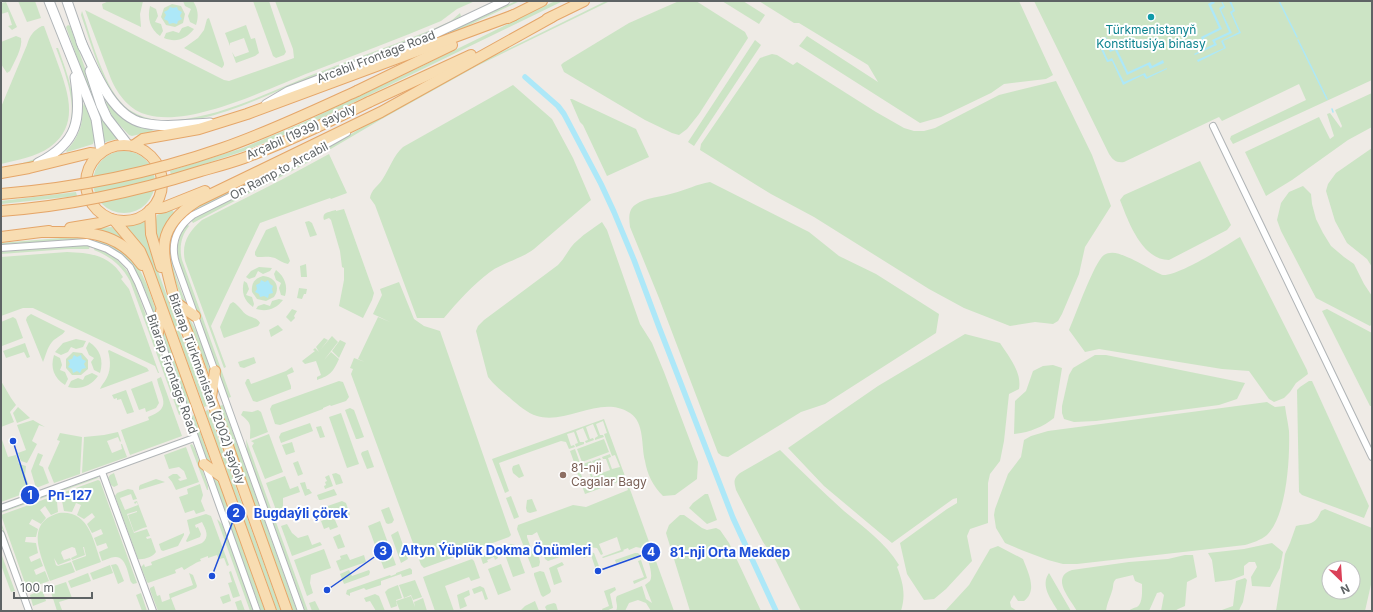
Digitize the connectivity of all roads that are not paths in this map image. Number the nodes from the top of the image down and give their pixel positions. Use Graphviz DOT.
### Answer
graph roads {
  1 [pos="49,1"];
  2 [pos="67,1"];
  3 [pos="505,1"];
  4 [pos="542,1"];
  5 [pos="584,1"];
  6 [pos="71,12"];
  7 [pos="514,15"];
  8 [pos="552,17"];
  9 [pos="55,18"];
  10 [pos="81,42"];
  11 [pos="67,47"];
  12 [pos="381,112"];
  13 [pos="247,114"];
  14 [pos="222,123"];
  15 [pos="1213,126"];
  16 [pos="130,145"];
  17 [pos="100,153"];
  18 [pos="269,166"];
  19 [pos="29,168"];
  20 [pos="1,174"];
  21 [pos="1,194"];
  22 [pos="151,209"];
  23 [pos="1,210"];
  24 [pos="112,219"];
  25 [pos="43,232"];
  26 [pos="1,236"];
  27 [pos="1,248"];
  28 [pos="156,293"];
  29 [pos="175,302"];
  30 [pos="162,309"];
  31 [pos="195,316"];
  32 [pos="158,333"];
  33 [pos="215,371"];
  34 [pos="210,399"];
  35 [pos="194,438"];
  36 [pos="1372,457"];
  37 [pos="204,464"];
  38 [pos="102,472"];
  39 [pos="222,477"];
  40 [pos="1,508"];
  41 [pos="1,534"];
  42 [pos="29,611"];
  43 [pos="153,611"];
  44 [pos="257,611"];
  45 [pos="271,611"];
  46 [pos="287,611"];
  47 [pos="301,611"];
  1 -- 9 [label="main road"];
  2 -- 6 [label="main road"];
  3 -- 13 [label="street, Arcabil Frontage Road"];
  4 -- 7 [label="main road, Arçabil (1939) şaýoly"];
  5 -- 8 [label="main road, Arçabil (1939) şaýoly"];
  6 -- 9 [label="main road"];
  6 -- 10 [label="main road"];
  7 -- 13 [label="main road"];
  7 -- 21 [label="main road, Arçabil (1939) şaýoly, bridge"];
  8 -- 12 [label="main road"];
  8 -- 23 [label="main road, Arçabil (1939) şaýoly, bridge"];
  9 -- 11 [label="main road"];
  10 -- 14 [label="main road"];
  10 -- 16 [label="main road"];
  11 -- 17 [label="main road"];
  11 -- 19 [label="main road"];
  12 -- 18 [label="main road"];
  12 -- 31 [label="street, On Ramp to Arcabil"];
  13 -- 14 [label="main road"];
  14 -- 16 [label="main road"];
  15 -- 36 [label="street"];
  16 -- 17 [label="main road"];
  16 -- 22 [label="main road"];
  17 -- 19 [label="main road"];
  17 -- 24 [label="main road"];
  18 -- 22 [label="main road"];
  18 -- 29 [label="main road"];
  19 -- 20 [label="main road"];
  22 -- 24 [label="main road"];
  22 -- 29 [label="main road, Bitarap Türkmenistan (2002) şaýoly"];
  24 -- 25 [label="main road"];
  24 -- 28 [label="main road, Bitarap Türkmenistan (2002) şaýoly"];
  25 -- 26 [label="main road"];
  25 -- 28 [label="main road"];
  27 -- 32 [label="street, Bitarap Frontage Road"];
  28 -- 30 [label="main road, Bitarap Türkmenistan (2002) şaýoly"];
  29 -- 31 [label="main road"];
  29 -- 34 [label="main road, Bitarap Türkmenistan (2002) şaýoly"];
  30 -- 32 [label="main road"];
  30 -- 39 [label="main road, Bitarap Türkmenistan (2002) şaýoly"];
  31 -- 33 [label="street"];
  32 -- 35 [label="street, Bitarap Frontage Road"];
  33 -- 34 [label="main road"];
  33 -- 47 [label="street"];
  34 -- 46 [label="main road, Bitarap Türkmenistan (2002) şaýoly"];
  35 -- 37 [label="street, Bitarap Frontage Road"];
  35 -- 38 [label="street"];
  37 -- 39 [label="main road"];
  37 -- 44 [label="street, Bitarap Frontage Road"];
  38 -- 40 [label="street"];
  38 -- 43 [label="street"];
  39 -- 45 [label="main road, Bitarap Türkmenistan (2002) şaýoly"];
  41 -- 42 [label="street"];
}
